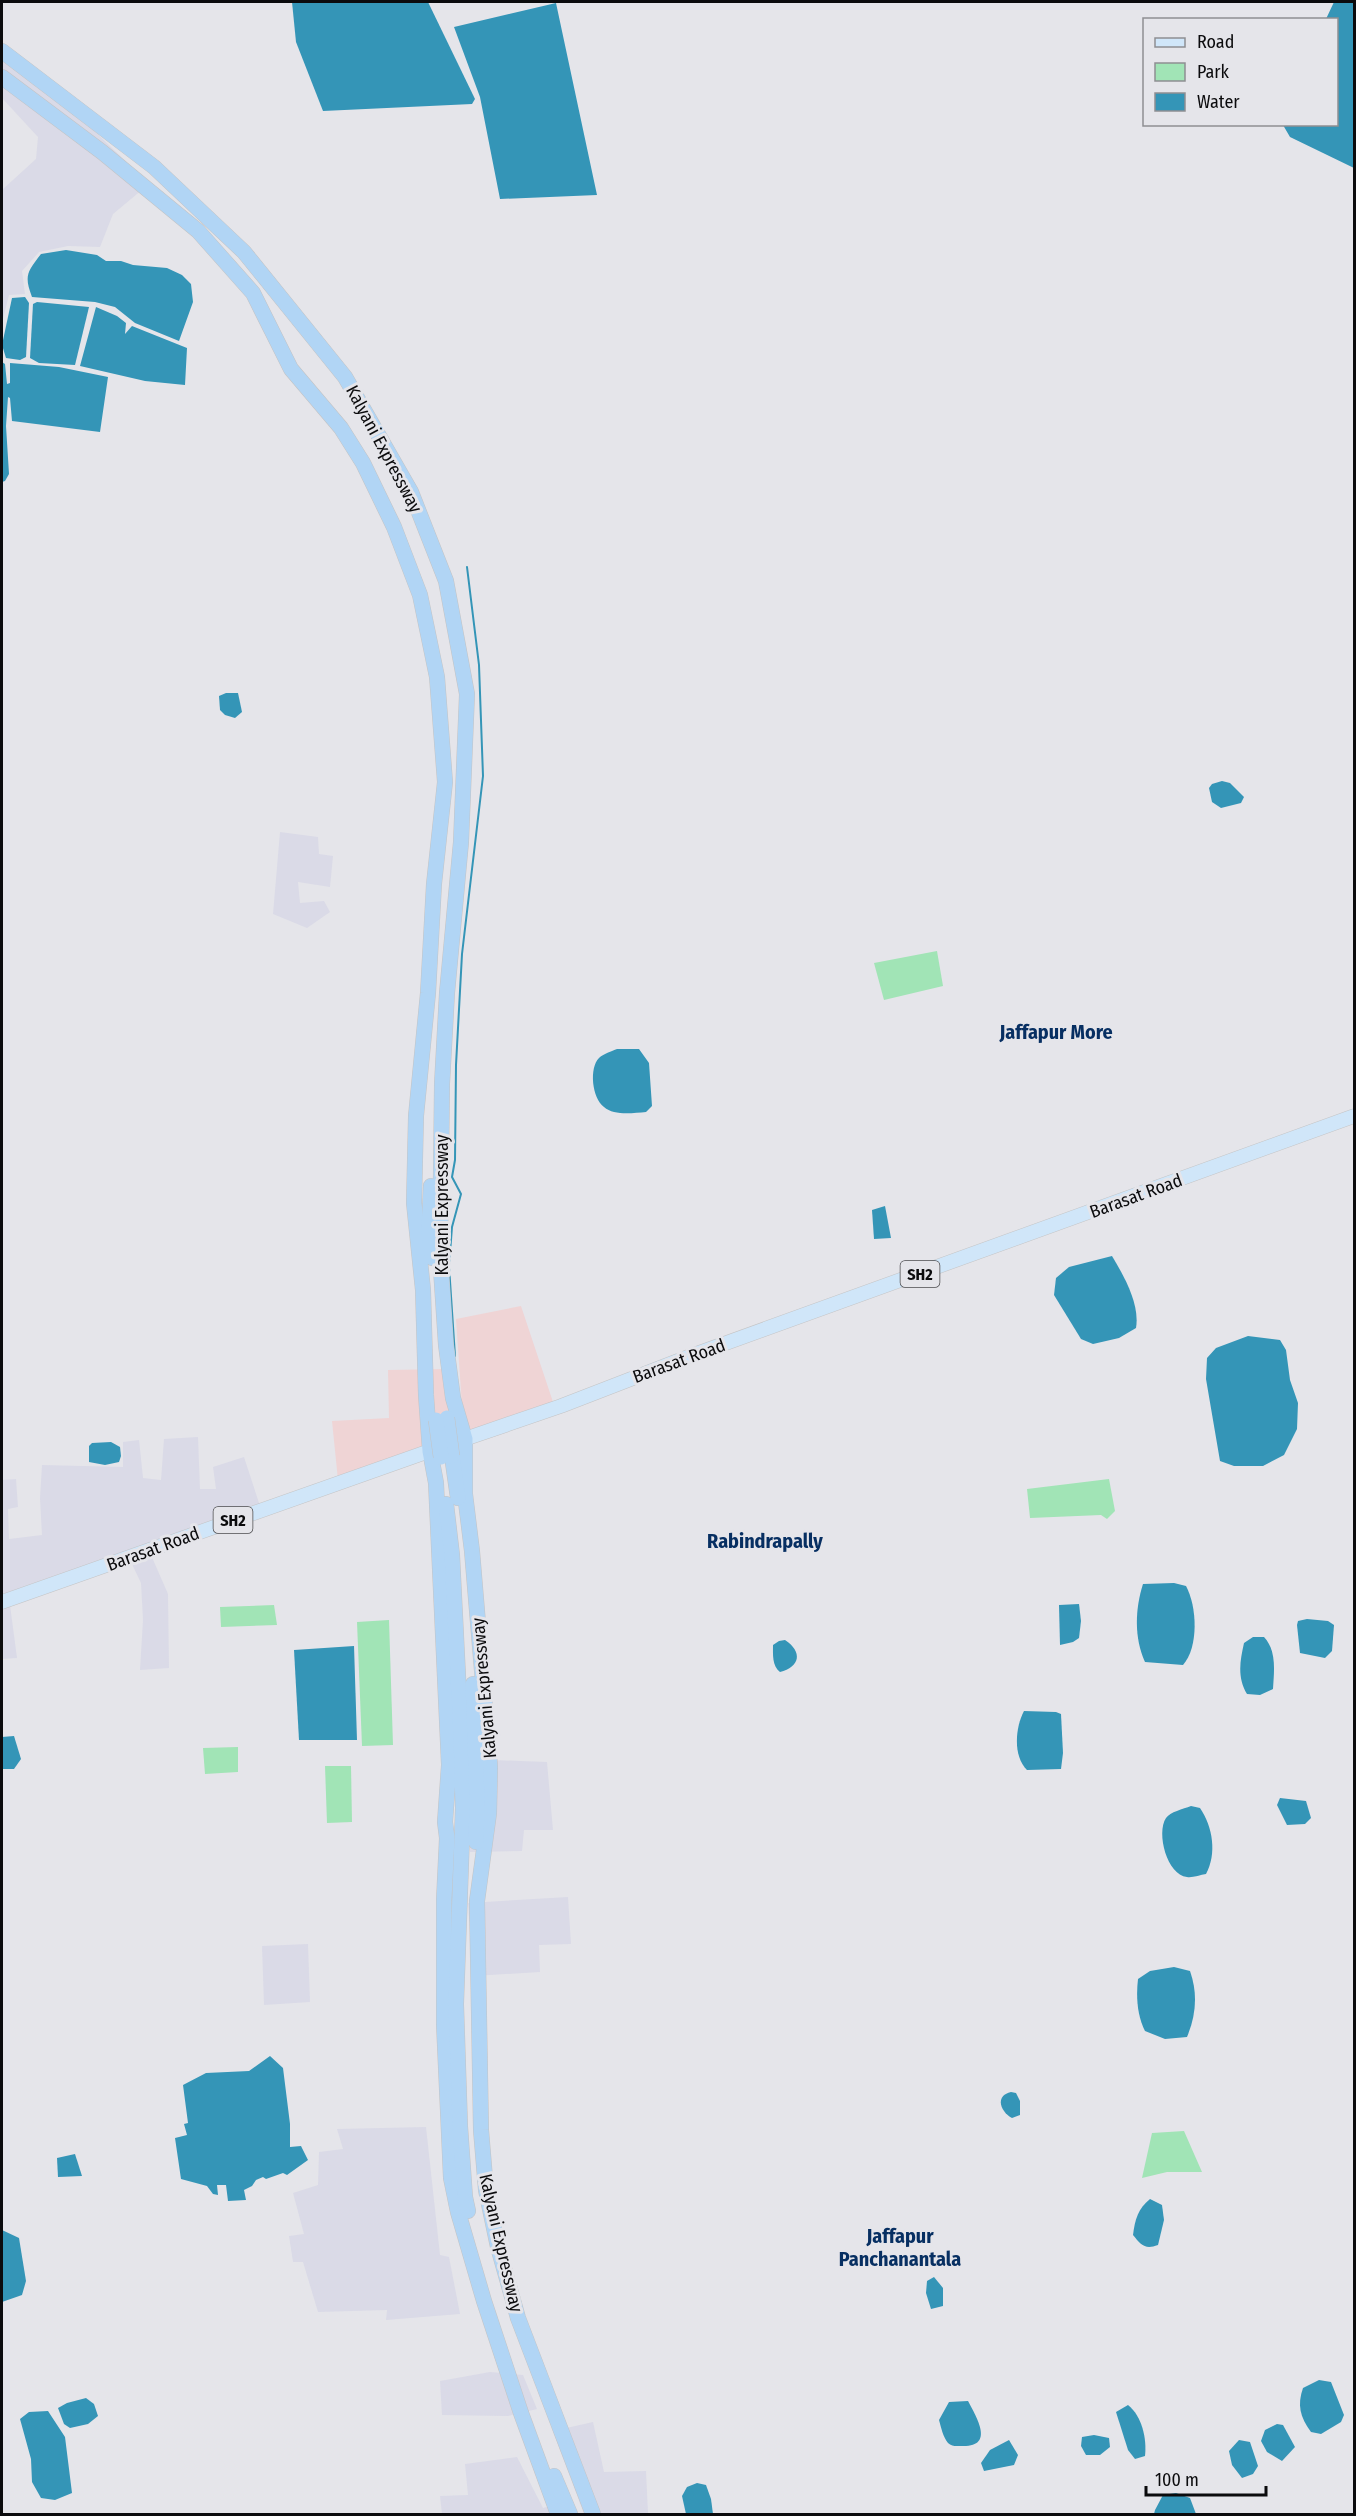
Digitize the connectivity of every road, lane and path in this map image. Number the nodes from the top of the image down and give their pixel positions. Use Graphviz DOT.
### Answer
graph roads {
  1 [pos="2,51"];
  2 [pos="2,77"];
  3 [pos="428,993"];
  4 [pos="447,999"];
  5 [pos="1354,1116"];
  6 [pos="426,1204"];
  7 [pos="465,1439"];
  8 [pos="441,1455"];
  9 [pos="2,1602"];
  10 [pos="469,1837"];
  11 [pos="558,2514"];
  12 [pos="570,2514"];
  13 [pos="584,2514"];
  14 [pos="593,2514"];
  1 -- 4 [label="highway, Kalyani Expressway"];
  2 -- 3 [label="highway"];
  3 -- 6 [label="highway"];
  3 -- 8 [label="highway"];
  4 -- 6 [label="highway"];
  4 -- 7 [label="highway, Kalyani Expressway"];
  5 -- 7 [label="main road, Barasat Road / SH2"];
  6 -- 8 [label="highway, bridge"];
  7 -- 8 [label="main road, Barasat Road / SH2"];
  7 -- 14 [label="highway, Kalyani Expressway"];
  8 -- 9 [label="main road, Barasat Road / SH2"];
  8 -- 10 [label="highway"];
  8 -- 11 [label="highway, Kalyani Expressway"];
  10 -- 12 [label="highway"];
  10 -- 13 [label="highway"];
}
